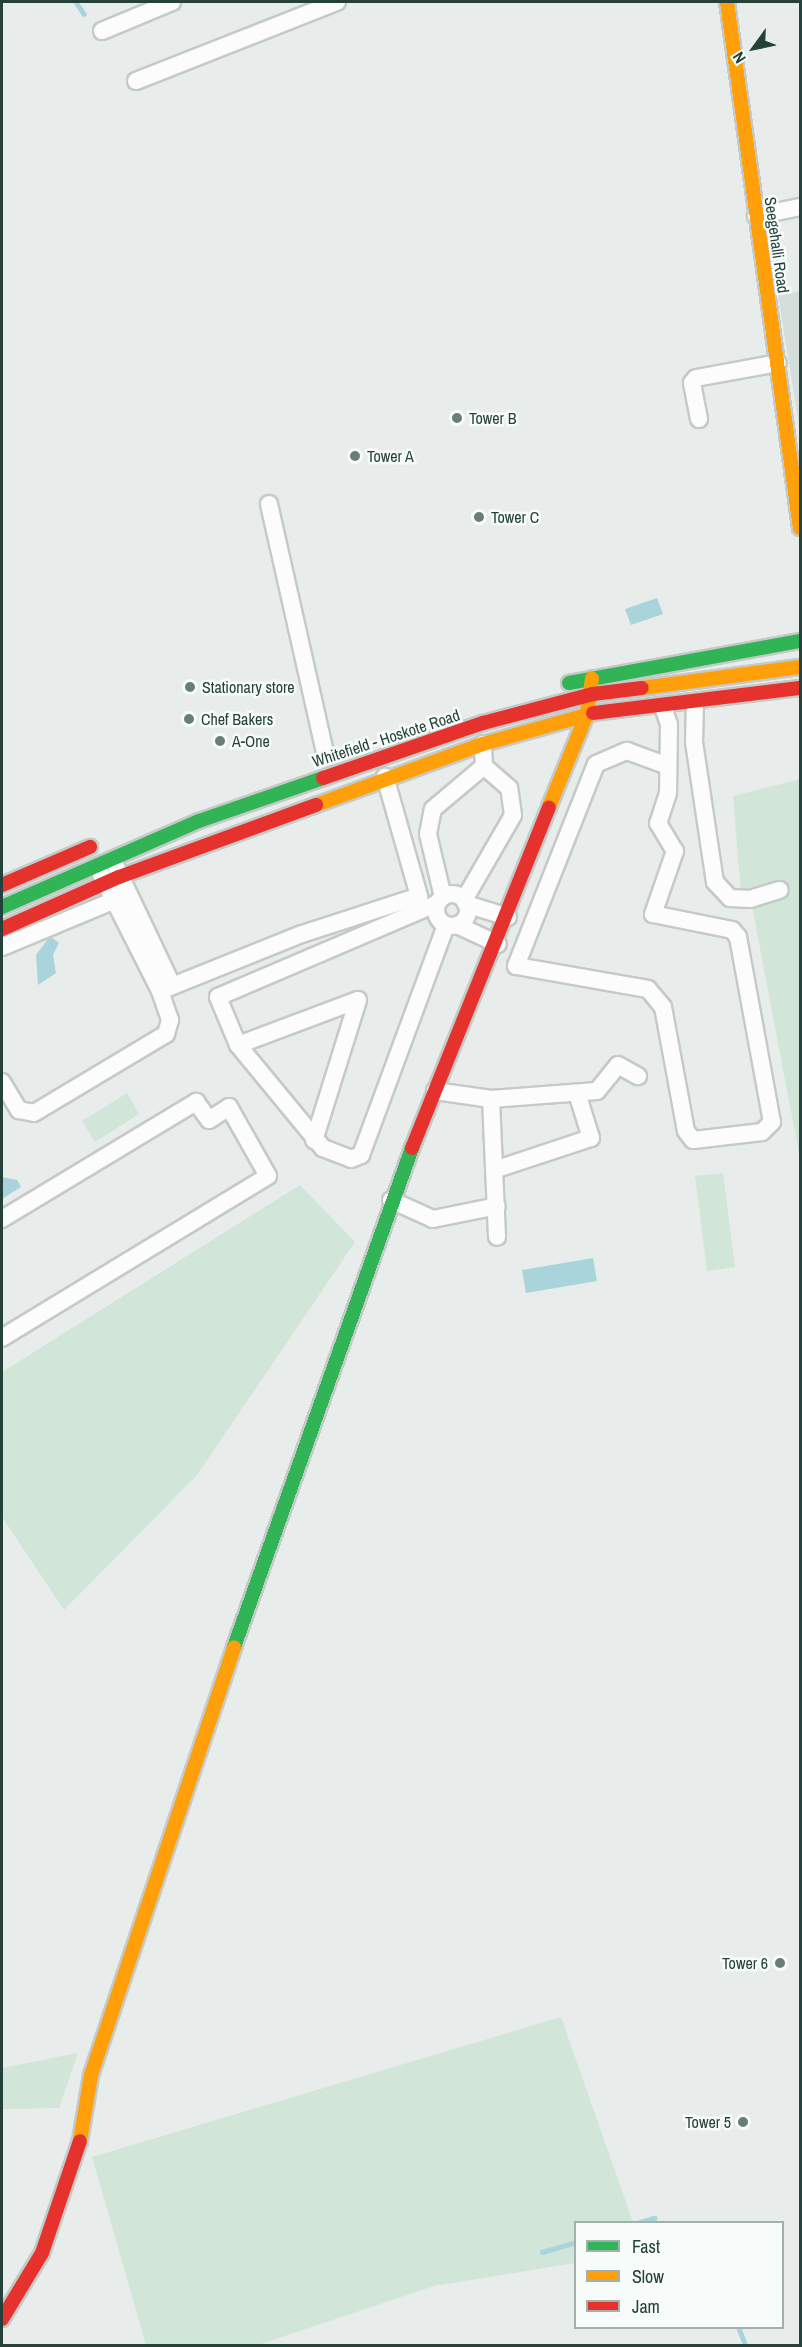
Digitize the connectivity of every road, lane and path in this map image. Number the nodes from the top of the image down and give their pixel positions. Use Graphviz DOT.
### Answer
graph roads {
  1 [pos="172,2"];
  2 [pos="337,2"];
  3 [pos="727,2"];
  4 [pos="102,31"];
  5 [pos="136,81"];
  6 [pos="801,207"];
  7 [pos="756,216"];
  8 [pos="778,363"];
  9 [pos="699,419"];
  10 [pos="269,504"];
  11 [pos="801,528"];
  12 [pos="801,641"];
  13 [pos="801,667"];
  14 [pos="607,674"];
  15 [pos="592,677"];
  16 [pos="553,687"];
  17 [pos="801,688"];
  18 [pos="593,694"];
  19 [pos="608,694"];
  20 [pos="501,701"];
  21 [pos="695,702"];
  22 [pos="663,707"];
  23 [pos="458,714"];
  24 [pos="593,715"];
  25 [pos="483,744"];
  26 [pos="326,757"];
  27 [pos="665,765"];
  28 [pos="484,766"];
  29 [pos="385,777"];
  30 [pos="106,840"];
  31 [pos="112,857"];
  32 [pos="95,864"];
  33 [pos="112,880"];
  34 [pos="2,885"];
  35 [pos="780,890"];
  36 [pos="120,897"];
  37 [pos="441,900"];
  38 [pos="465,902"];
  39 [pos="2,907"];
  40 [pos="508,917"];
  41 [pos="452,925"];
  42 [pos="2,929"];
  43 [pos="498,944"];
  44 [pos="2,947"];
  45 [pos="511,964"];
  46 [pos="166,988"];
  47 [pos="238,1045"];
  48 [pos="638,1076"];
  49 [pos="2,1082"];
  50 [pos="577,1093"];
  51 [pos="440,1094"];
  52 [pos="491,1099"];
  53 [pos="314,1140"];
  54 [pos="497,1169"];
  55 [pos="394,1202"];
  56 [pos="498,1206"];
  57 [pos="2,1219"];
  58 [pos="497,1237"];
  59 [pos="2,1338"];
  60 [pos="2,2319"];
  1 -- 4 [label="street"];
  2 -- 5 [label="street"];
  3 -- 7 [label="street, Seegehalli Road"];
  6 -- 7 [label="street"];
  7 -- 8 [label="street, Seegehalli Road"];
  8 -- 9 [label="street"];
  8 -- 11 [label="street, Seegehalli Road"];
  10 -- 26 [label="street"];
  12 -- 14 [label="street"];
  13 -- 19 [label="street, Whitefield - Hoskote Road"];
  14 -- 15 [label="street"];
  14 -- 19 [label="street"];
  15 -- 16 [label="street"];
  15 -- 18 [label="street"];
  17 -- 21 [label="street"];
  18 -- 19 [label="street, Whitefield - Hoskote Road"];
  18 -- 24 [label="street"];
  18 -- 31 [label="street, Whitefield - Hoskote Road"];
  19 -- 24 [label="street"];
  20 -- 23 [label="street, Whitefield - Hoskote Road"];
  21 -- 22 [label="street"];
  21 -- 35 [label="street"];
  22 -- 24 [label="street"];
  22 -- 27 [label="street"];
  24 -- 25 [label="street"];
  24 -- 40 [label="street"];
  24 -- 45 [label="street"];
  25 -- 28 [label="street"];
  25 -- 29 [label="street"];
  27 -- 45 [label="street"];
  27 -- 45 [label="street"];
  28 -- 37 [label="street"];
  28 -- 38 [label="street"];
  29 -- 33 [label="street"];
  29 -- 46 [label="street"];
  30 -- 34 [label="street"];
  31 -- 32 [label="street, Whitefield - Hoskote Road"];
  31 -- 33 [label="street"];
  32 -- 33 [label="street"];
  32 -- 39 [label="street, Whitefield - Hoskote Road"];
  33 -- 36 [label="street"];
  33 -- 42 [label="street"];
  36 -- 44 [label="street"];
  36 -- 46 [label="street"];
  37 -- 38 [label="street"];
  37 -- 41 [label="street"];
  37 -- 47 [label="street"];
  38 -- 40 [label="street"];
  38 -- 41 [label="street"];
  40 -- 43 [label="street"];
  41 -- 43 [label="street"];
  41 -- 53 [label="street"];
  43 -- 51 [label="street"];
  45 -- 51 [label="street"];
  46 -- 49 [label="street"];
  47 -- 53 [label="street"];
  47 -- 53 [label="street"];
  48 -- 50 [label="street"];
  50 -- 52 [label="street"];
  50 -- 54 [label="street"];
  51 -- 52 [label="street"];
  51 -- 55 [label="street"];
  52 -- 54 [label="street"];
  54 -- 56 [label="street"];
  55 -- 56 [label="street"];
  55 -- 60 [label="street"];
  56 -- 58 [label="street"];
  57 -- 59 [label="street"];
}
